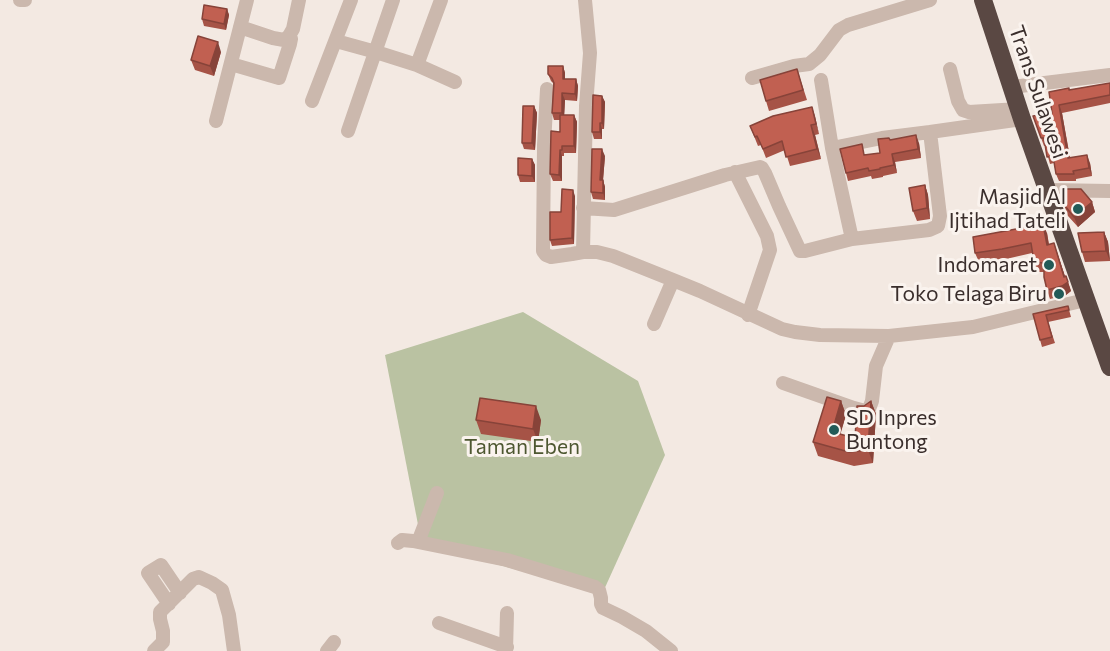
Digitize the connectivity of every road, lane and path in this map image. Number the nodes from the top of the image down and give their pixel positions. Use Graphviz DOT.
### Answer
graph roads {
  1 [pos="20,0"];
  2 [pos="25,0"];
  3 [pos="247,0"];
  4 [pos="299,0"];
  5 [pos="351,0"];
  6 [pos="393,0"];
  7 [pos="441,0"];
  8 [pos="585,0"];
  9 [pos="930,0"];
  10 [pos="983,0"];
  11 [pos="240,27"];
  12 [pos="289,36"];
  13 [pos="336,41"];
  14 [pos="376,52"];
  15 [pos="231,64"];
  16 [pos="417,65"];
  17 [pos="950,69"];
  18 [pos="1110,75"];
  19 [pos="752,78"];
  20 [pos="821,80"];
  21 [pos="455,82"];
  22 [pos="1012,87"];
  23 [pos="547,89"];
  24 [pos="312,101"];
  25 [pos="1020,114"];
  26 [pos="216,121"];
  27 [pos="348,131"];
  28 [pos="930,132"];
  29 [pos="832,148"];
  30 [pos="735,172"];
  31 [pos="1048,190"];
  32 [pos="1110,191"];
  33 [pos="583,208"];
  34 [pos="852,240"];
  35 [pos="583,252"];
  36 [pos="673,280"];
  37 [pos="1085,300"];
  38 [pos="748,315"];
  39 [pos="654,324"];
  40 [pos="889,336"];
  41 [pos="1110,367"];
  42 [pos="783,383"];
  43 [pos="429,502"];
  44 [pos="418,542"];
  45 [pos="398,543"];
  46 [pos="180,593"];
  47 [pos="169,603"];
  48 [pos="507,613"];
  49 [pos="439,623"];
  50 [pos="506,649"];
  51 [pos="153,651"];
  52 [pos="234,651"];
  53 [pos="671,651"];
  1 -- 2 [label="street"];
  3 -- 11 [label="street"];
  4 -- 12 [label="street"];
  5 -- 13 [label="street"];
  6 -- 14 [label="street"];
  7 -- 16 [label="street"];
  8 -- 33 [label="street"];
  9 -- 19 [label="street"];
  10 -- 22 [label="highway, Trans Sulawesi"];
  11 -- 12 [label="street"];
  11 -- 15 [label="street"];
  12 -- 15 [label="street"];
  13 -- 14 [label="street"];
  13 -- 24 [label="street"];
  14 -- 16 [label="street"];
  14 -- 27 [label="street"];
  15 -- 26 [label="street"];
  16 -- 21 [label="street"];
  17 -- 25 [label="street"];
  18 -- 22 [label="street"];
  20 -- 29 [label="street"];
  22 -- 25 [label="highway, Trans Sulawesi"];
  23 -- 35 [label="street"];
  25 -- 28 [label="street"];
  25 -- 31 [label="highway, Trans Sulawesi"];
  28 -- 29 [label="street"];
  28 -- 34 [label="street"];
  29 -- 34 [label="street"];
  30 -- 33 [label="street"];
  30 -- 34 [label="street"];
  30 -- 38 [label="street"];
  31 -- 32 [label="street"];
  31 -- 37 [label="highway, Trans Sulawesi"];
  33 -- 35 [label="street"];
  35 -- 36 [label="street"];
  36 -- 38 [label="street"];
  36 -- 39 [label="street"];
  37 -- 40 [label="street"];
  37 -- 41 [label="highway, Trans Sulawesi"];
  38 -- 40 [label="street"];
  40 -- 42 [label="street"];
  43 -- 44 [label="street"];
  44 -- 45 [label="street"];
  44 -- 53 [label="street"];
  46 -- 47 [label="street"];
  46 -- 47 [label="street"];
  46 -- 52 [label="street"];
  47 -- 51 [label="street"];
  48 -- 50 [label="street"];
  49 -- 50 [label="street"];
}
